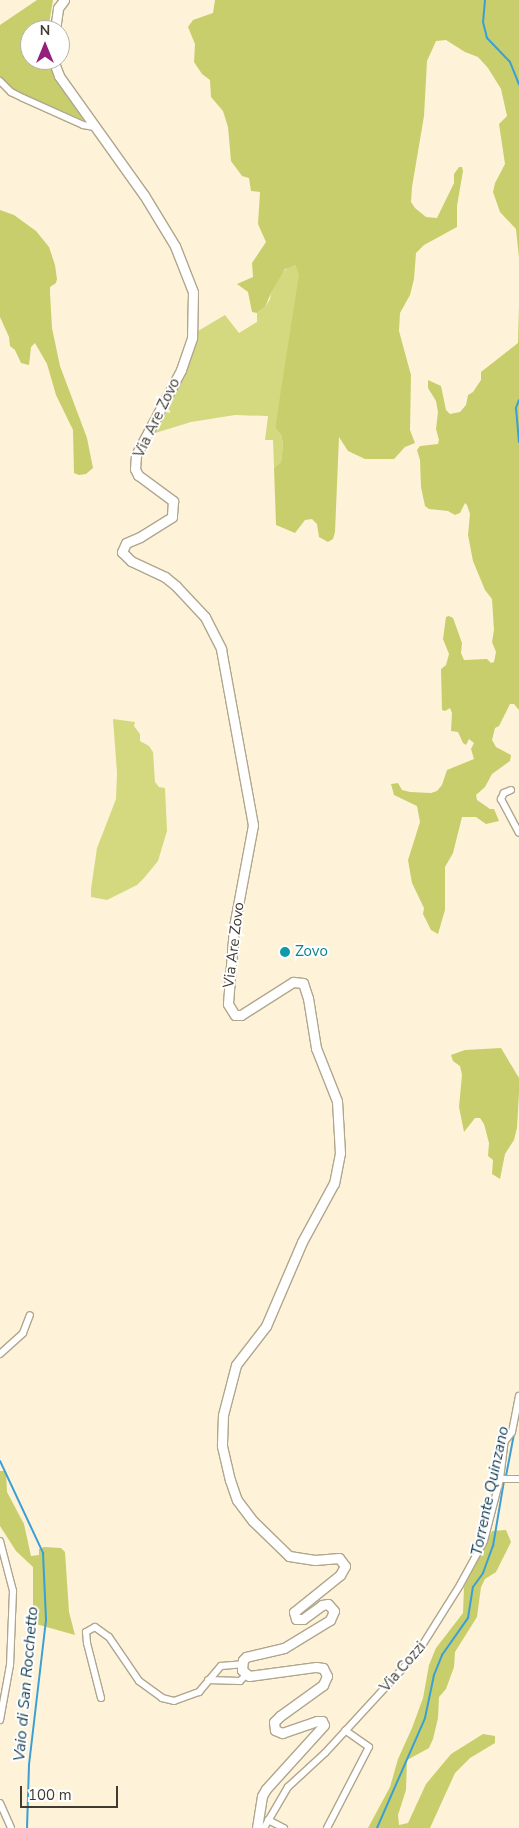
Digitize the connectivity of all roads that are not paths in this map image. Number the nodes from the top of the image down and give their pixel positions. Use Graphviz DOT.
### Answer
graph roads {
  1 [pos="60,3"];
  2 [pos="57,20"];
  3 [pos="57,70"];
  4 [pos="0,81"];
  5 [pos="93,127"];
  6 [pos="511,790"];
  7 [pos="519,834"];
  8 [pos="30,1316"];
  9 [pos="0,1354"];
  10 [pos="519,1396"];
  11 [pos="500,1479"];
  12 [pos="519,1479"];
  13 [pos="0,1541"];
  14 [pos="242,1664"];
  15 [pos="246,1675"];
  16 [pos="208,1680"];
  17 [pos="101,1698"];
  18 [pos="0,1720"];
  19 [pos="345,1730"];
  20 [pos="0,1803"];
  21 [pos="268,1820"];
  22 [pos="11,1828"];
  23 [pos="257,1828"];
  24 [pos="264,1828"];
  25 [pos="284,1828"];
  26 [pos="328,1828"];
  1 -- 2 [label="street"];
  3 -- 5 [label="street, Via Are Zovo"];
  4 -- 5 [label="street"];
  5 -- 14 [label="street, Via Are Zovo"];
  6 -- 7 [label="street"];
  8 -- 9 [label="street"];
  10 -- 11 [label="street, Via Cozzi"];
  11 -- 12 [label="street"];
  11 -- 19 [label="street, Via Cozzi"];
  13 -- 18 [label="street"];
  14 -- 15 [label="street"];
  14 -- 16 [label="street, Via Are Zovo"];
  15 -- 16 [label="street"];
  15 -- 23 [label="street"];
  16 -- 17 [label="street, Via Are Zovo"];
  19 -- 21 [label="street, Via Cozzi"];
  19 -- 26 [label="street"];
  20 -- 22 [label="street"];
  21 -- 24 [label="street, Via Cozzi"];
  21 -- 25 [label="street"];
}
